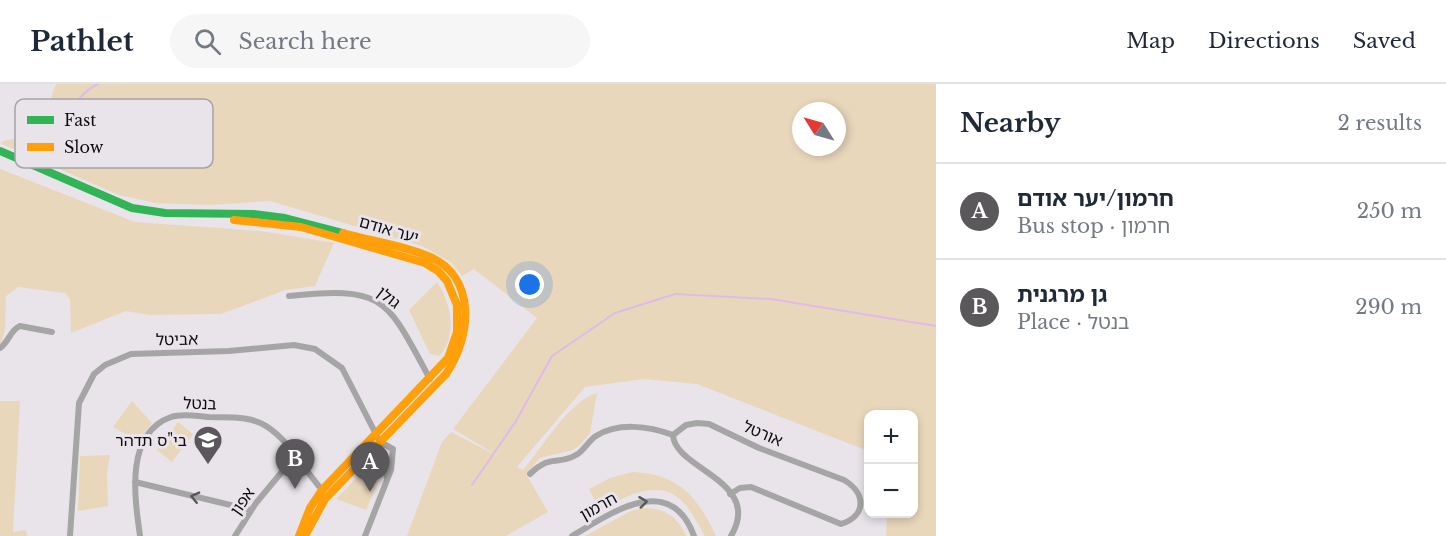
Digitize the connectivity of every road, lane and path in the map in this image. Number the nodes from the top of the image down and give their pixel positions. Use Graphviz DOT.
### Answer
graph roads {
  1 [pos="0,151"];
  2 [pos="0,156"];
  3 [pos="15,157"];
  4 [pos="15,162"];
  5 [pos="28,168"];
  6 [pos="39,168"];
  7 [pos="290,296"];
  8 [pos="52,332"];
  9 [pos="0,348"];
  10 [pos="432,382"];
  11 [pos="672,435"];
  12 [pos="378,439"];
  13 [pos="295,456"];
  14 [pos="358,464"];
  15 [pos="530,474"];
  16 [pos="135,482"];
  17 [pos="387,482"];
  18 [pos="325,493"];
  19 [pos="730,494"];
  20 [pos="251,510"];
  21 [pos="70,536"];
  22 [pos="140,536"];
  23 [pos="235,536"];
  24 [pos="299,536"];
  25 [pos="305,536"];
  26 [pos="365,536"];
  27 [pos="572,536"];
  28 [pos="694,536"];
  29 [pos="731,536"];
  1 -- 3 [label="street, יער אודם"];
  2 -- 4 [label="street, יער אודם"];
  5 -- 10 [label="street, יער אודם"];
  6 -- 10 [label="street, יער אודם"];
  7 -- 10 [label="street, גולן"];
  8 -- 9 [label="street"];
  10 -- 12 [label="street, יער אודם"];
  11 -- 15 [label="street"];
  11 -- 19 [label="street"];
  11 -- 19 [label="street, אורטל"];
  12 -- 14 [label="street, יער אודם"];
  12 -- 17 [label="street"];
  12 -- 18 [label="street, יער אודם"];
  12 -- 21 [label="street, אביטל"];
  13 -- 16 [label="street, בנטל"];
  13 -- 18 [label="street, בנטל"];
  13 -- 20 [label="street, אפון"];
  14 -- 17 [label="street"];
  14 -- 18 [label="street, יער אודם"];
  20 -- 16 [label="street, one-way"];
  16 -- 22 [label="street, בנטל"];
  17 -- 26 [label="street"];
  18 -- 24 [label="street, יער אודם"];
  18 -- 25 [label="street, יער אודם"];
  19 -- 29 [label="street"];
  20 -- 23 [label="street, אפון"];
  27 -- 28 [label="street, חרמון, one-way"];
}
